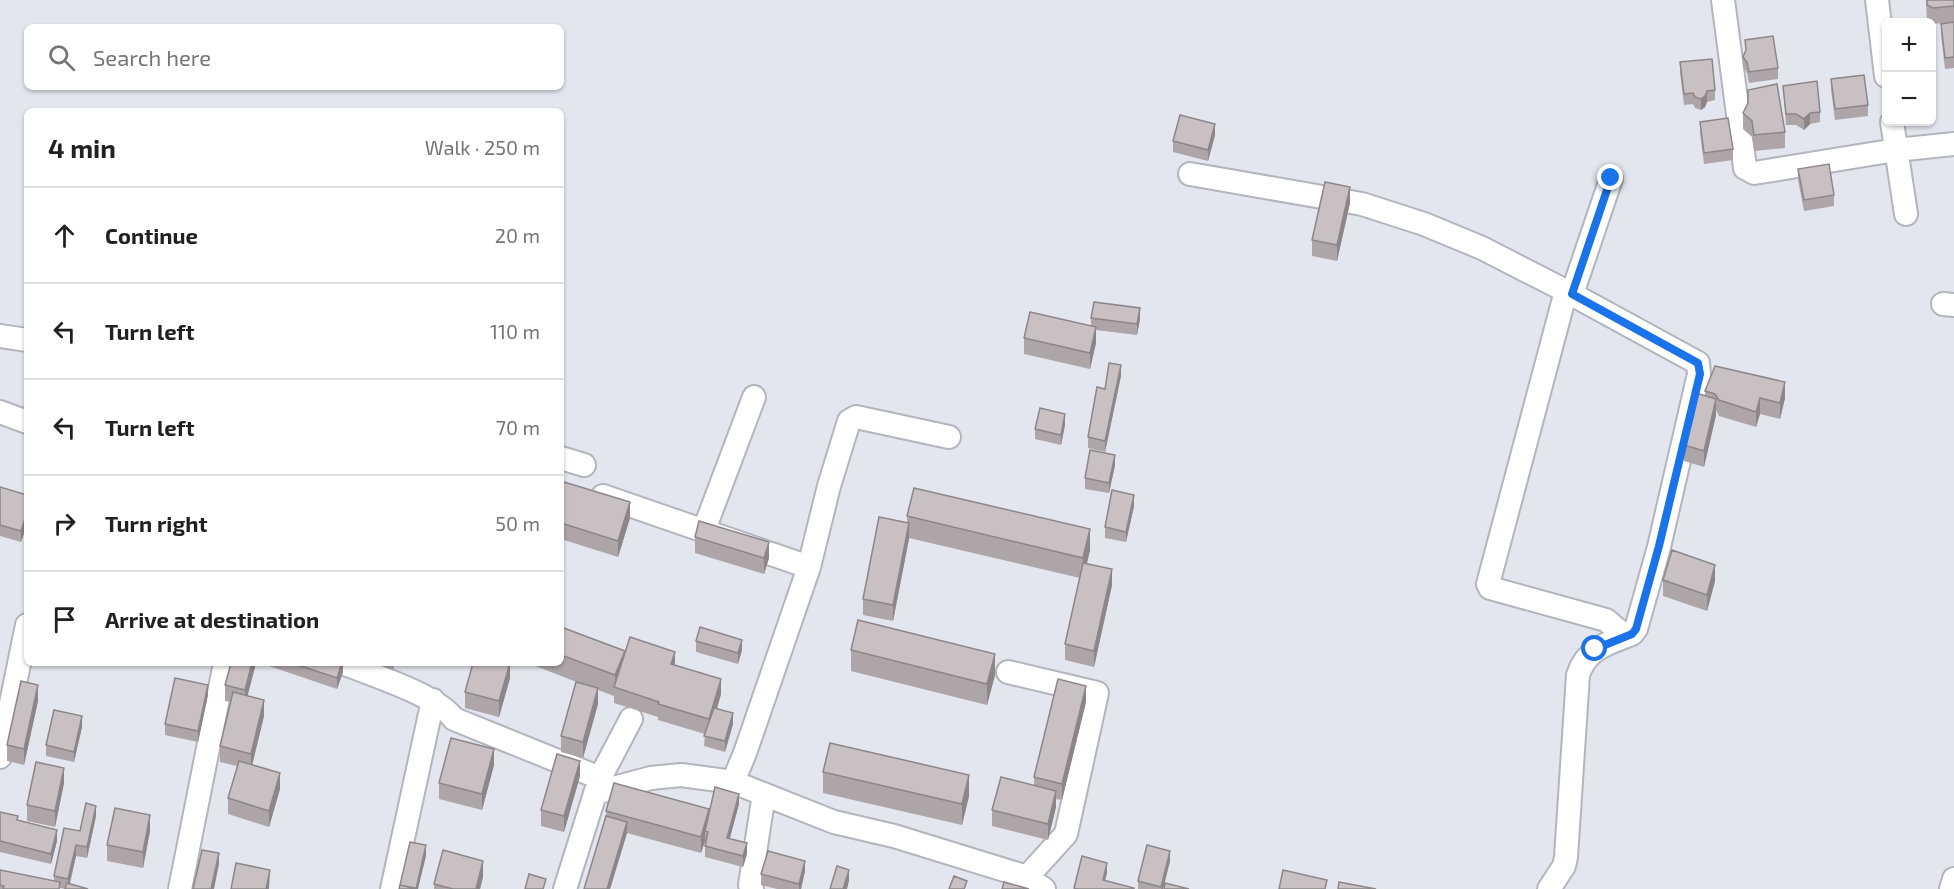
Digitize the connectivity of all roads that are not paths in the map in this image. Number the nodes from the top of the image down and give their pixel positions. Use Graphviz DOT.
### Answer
graph roads {
  1 [pos="1723,0"];
  2 [pos="1877,0"];
  3 [pos="1886,72"];
  4 [pos="1893,126"];
  5 [pos="1954,144"];
  6 [pos="1896,150"];
  7 [pos="1190,174"];
  8 [pos="1611,178"];
  9 [pos="1906,214"];
  10 [pos="1569,292"];
  11 [pos="0,336"];
  12 [pos="24,340"];
  13 [pos="754,398"];
  14 [pos="0,412"];
  15 [pos="24,421"];
  16 [pos="949,437"];
  17 [pos="564,459"];
  18 [pos="584,465"];
  19 [pos="593,492"];
  20 [pos="704,530"];
  21 [pos="809,567"];
  22 [pos="1625,636"];
  23 [pos="24,640"];
  24 [pos="224,666"];
  25 [pos="350,666"];
  26 [pos="1008,672"];
  27 [pos="433,700"];
  28 [pos="631,719"];
  29 [pos="0,757"];
  30 [pos="733,782"];
  31 [pos="597,785"];
  32 [pos="764,794"];
  33 [pos="1954,879"];
  34 [pos="1035,883"];
  35 [pos="180,889"];
  36 [pos="392,889"];
  37 [pos="565,889"];
  38 [pos="752,889"];
  39 [pos="1549,889"];
  40 [pos="1951,889"];
  1 -- 6 [label="street"];
  2 -- 3 [label="street"];
  4 -- 6 [label="street"];
  5 -- 6 [label="street"];
  6 -- 9 [label="street"];
  7 -- 10 [label="street"];
  8 -- 10 [label="street"];
  10 -- 22 [label="street"];
  10 -- 22 [label="street"];
  11 -- 12 [label="street"];
  13 -- 20 [label="street"];
  14 -- 15 [label="street"];
  16 -- 21 [label="street"];
  17 -- 18 [label="street"];
  19 -- 20 [label="street"];
  20 -- 21 [label="street"];
  21 -- 30 [label="street"];
  22 -- 39 [label="street"];
  23 -- 29 [label="street"];
  24 -- 35 [label="street"];
  25 -- 27 [label="street"];
  26 -- 34 [label="street"];
  27 -- 31 [label="street"];
  27 -- 36 [label="street"];
  28 -- 31 [label="street"];
  30 -- 31 [label="street"];
  30 -- 32 [label="street"];
  31 -- 37 [label="street"];
  32 -- 34 [label="street"];
  32 -- 38 [label="street"];
  33 -- 40 [label="street"];
}
